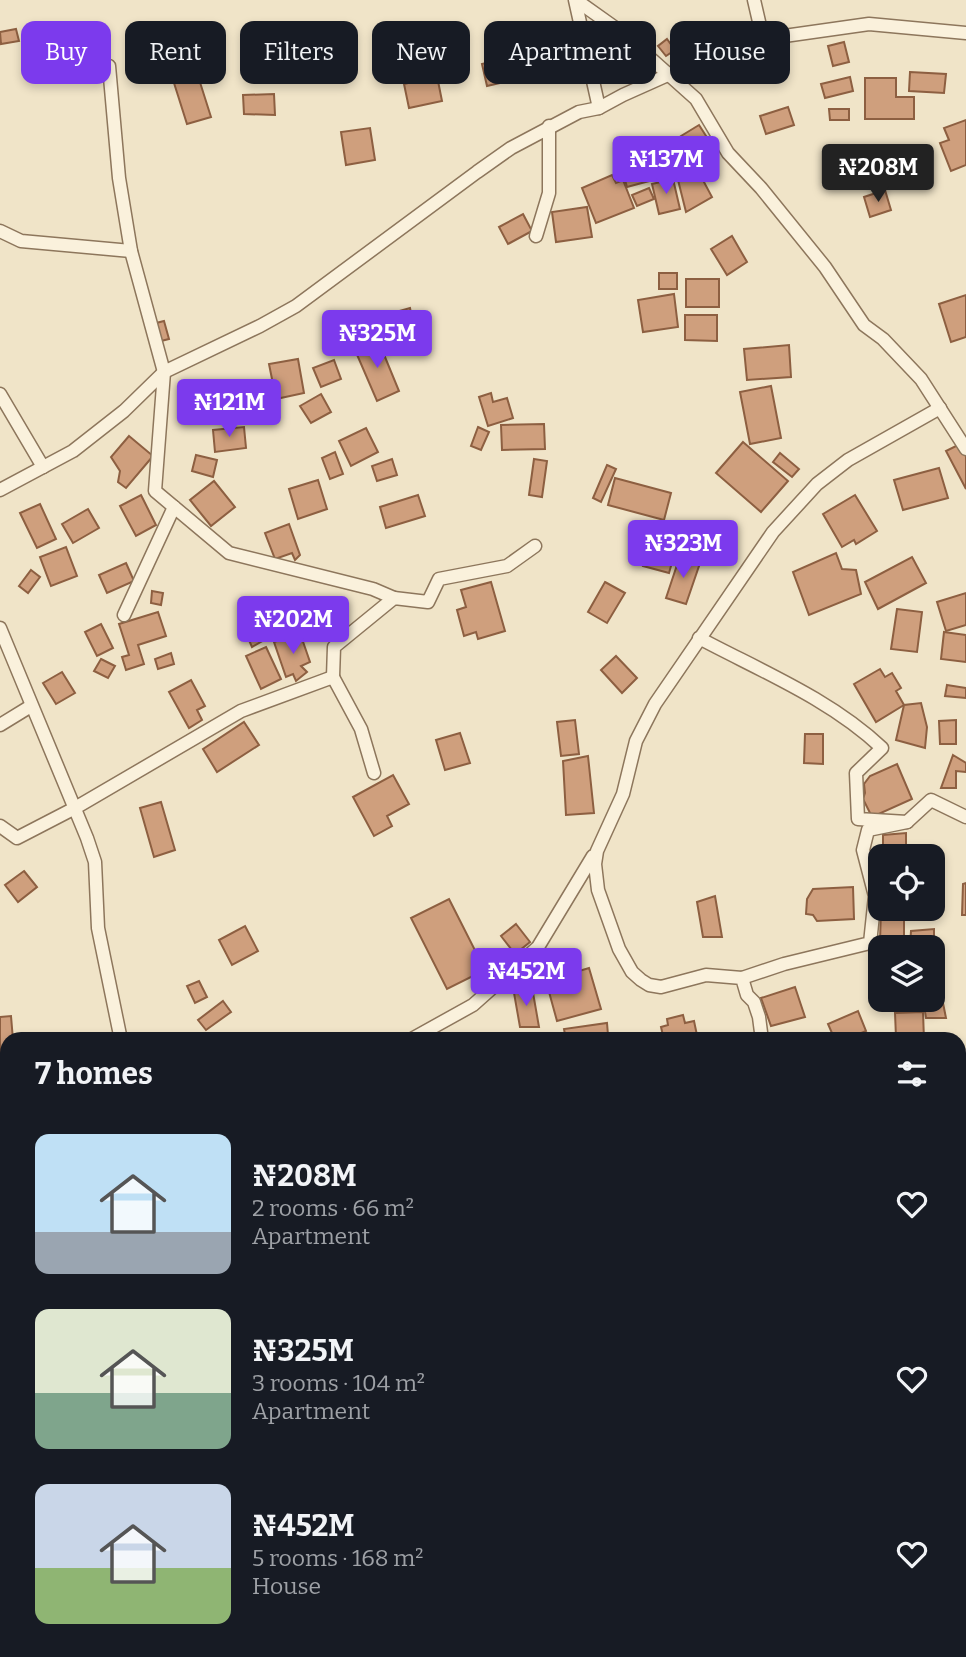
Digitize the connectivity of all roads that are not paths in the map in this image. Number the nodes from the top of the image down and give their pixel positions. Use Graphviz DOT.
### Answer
graph roads {
  1 [pos="575,0"];
  2 [pos="754,0"];
  3 [pos="759,21"];
  4 [pos="966,33"];
  5 [pos="790,35"];
  6 [pos="670,75"];
  7 [pos="111,84"];
  8 [pos="680,84"];
  9 [pos="599,108"];
  10 [pos="549,126"];
  11 [pos="0,231"];
  12 [pos="536,236"];
  13 [pos="131,251"];
  14 [pos="164,372"];
  15 [pos="0,394"];
  16 [pos="940,408"];
  17 [pos="965,444"];
  18 [pos="43,467"];
  19 [pos="0,490"];
  20 [pos="174,507"];
  21 [pos="535,546"];
  22 [pos="394,598"];
  23 [pos="124,615"];
  24 [pos="0,628"];
  25 [pos="699,638"];
  26 [pos="333,677"];
  27 [pos="31,706"];
  28 [pos="0,724"];
  29 [pos="374,773"];
  30 [pos="75,808"];
  31 [pos="966,817"];
  32 [pos="907,822"];
  33 [pos="0,826"];
  34 [pos="601,841"];
  35 [pos="742,978"];
  36 [pos="119,1032"];
  37 [pos="424,1032"];
  38 [pos="761,1032"];
  1 -- 6 [label="street"];
  1 -- 9 [label="street"];
  2 -- 3 [label="street"];
  4 -- 5 [label="street"];
  6 -- 9 [label="street"];
  7 -- 13 [label="street"];
  8 -- 16 [label="street"];
  9 -- 10 [label="street"];
  10 -- 12 [label="street"];
  10 -- 14 [label="street"];
  11 -- 13 [label="street"];
  13 -- 14 [label="street"];
  14 -- 18 [label="street"];
  14 -- 20 [label="street"];
  15 -- 18 [label="street"];
  16 -- 17 [label="street"];
  16 -- 25 [label="street"];
  18 -- 19 [label="street"];
  20 -- 22 [label="street"];
  20 -- 23 [label="street"];
  21 -- 22 [label="street"];
  22 -- 26 [label="street"];
  24 -- 27 [label="street"];
  25 -- 32 [label="street"];
  25 -- 34 [label="street"];
  26 -- 29 [label="street"];
  26 -- 30 [label="street"];
  27 -- 28 [label="street"];
  27 -- 30 [label="street"];
  30 -- 33 [label="street"];
  30 -- 36 [label="street"];
  31 -- 32 [label="street"];
  32 -- 35 [label="street"];
  34 -- 35 [label="street"];
  34 -- 37 [label="street"];
  35 -- 38 [label="street"];
}
